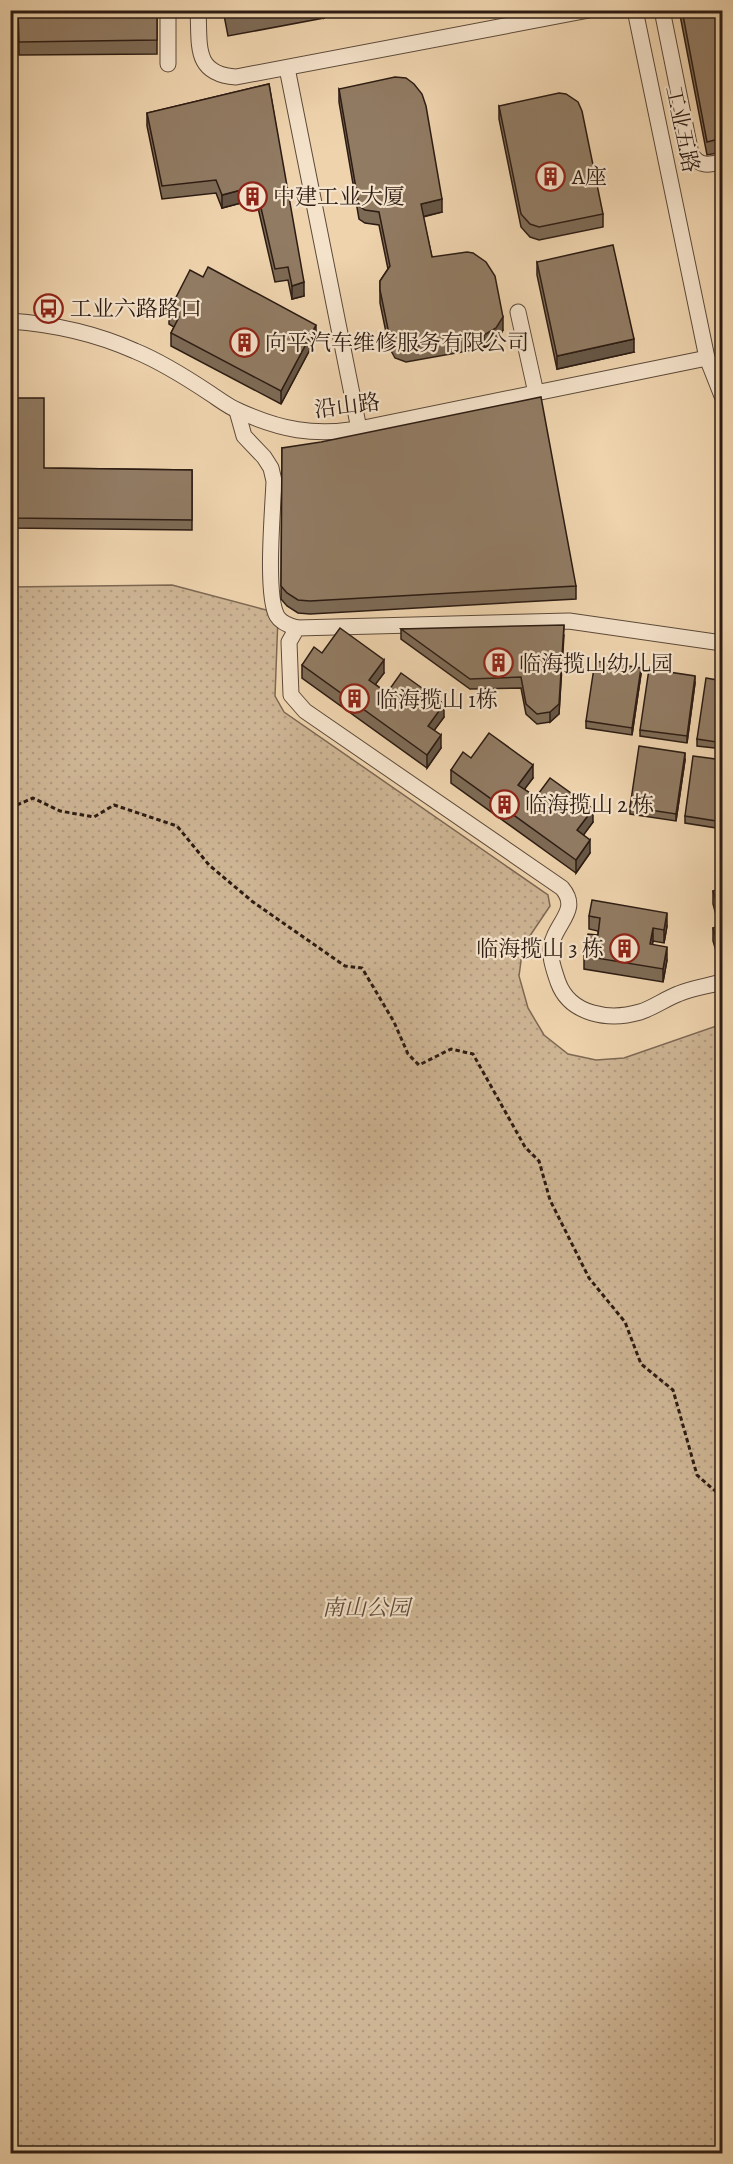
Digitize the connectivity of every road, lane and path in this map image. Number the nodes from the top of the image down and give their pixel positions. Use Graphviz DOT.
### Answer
graph roads {
  1 [pos="168,10"];
  2 [pos="198,10"];
  3 [pos="589,10"];
  4 [pos="635,10"];
  5 [pos="662,10"];
  6 [pos="168,64"];
  7 [pos="287,68"];
  8 [pos="688,144"];
  9 [pos="664,149"];
  10 [pos="723,162"];
  11 [pos="519,312"];
  12 [pos="10,321"];
  13 [pos="707,358"];
  14 [pos="536,393"];
  15 [pos="723,396"];
  16 [pos="237,411"];
  17 [pos="359,429"];
  18 [pos="297,628"];
  19 [pos="723,643"];
  20 [pos="10,808"];
  21 [pos="723,982"];
  22 [pos="723,1497"];
  1 -- 6 [label="street"];
  2 -- 7 [label="street"];
  3 -- 7 [label="street"];
  4 -- 9 [label="street, 工业五路"];
  5 -- 8 [label="street"];
  7 -- 17 [label="street"];
  8 -- 9 [label="street"];
  8 -- 10 [label="street"];
  9 -- 13 [label="street, 工业五路"];
  11 -- 14 [label="street"];
  12 -- 16 [label="street, 沿山路"];
  13 -- 14 [label="street, 沿山路"];
  13 -- 15 [label="street, 工业五路"];
  14 -- 17 [label="street, 沿山路"];
  16 -- 17 [label="street, 沿山路"];
  16 -- 18 [label="street"];
  18 -- 19 [label="street"];
  18 -- 21 [label="street"];
  20 -- 22 [label="path"];
}
